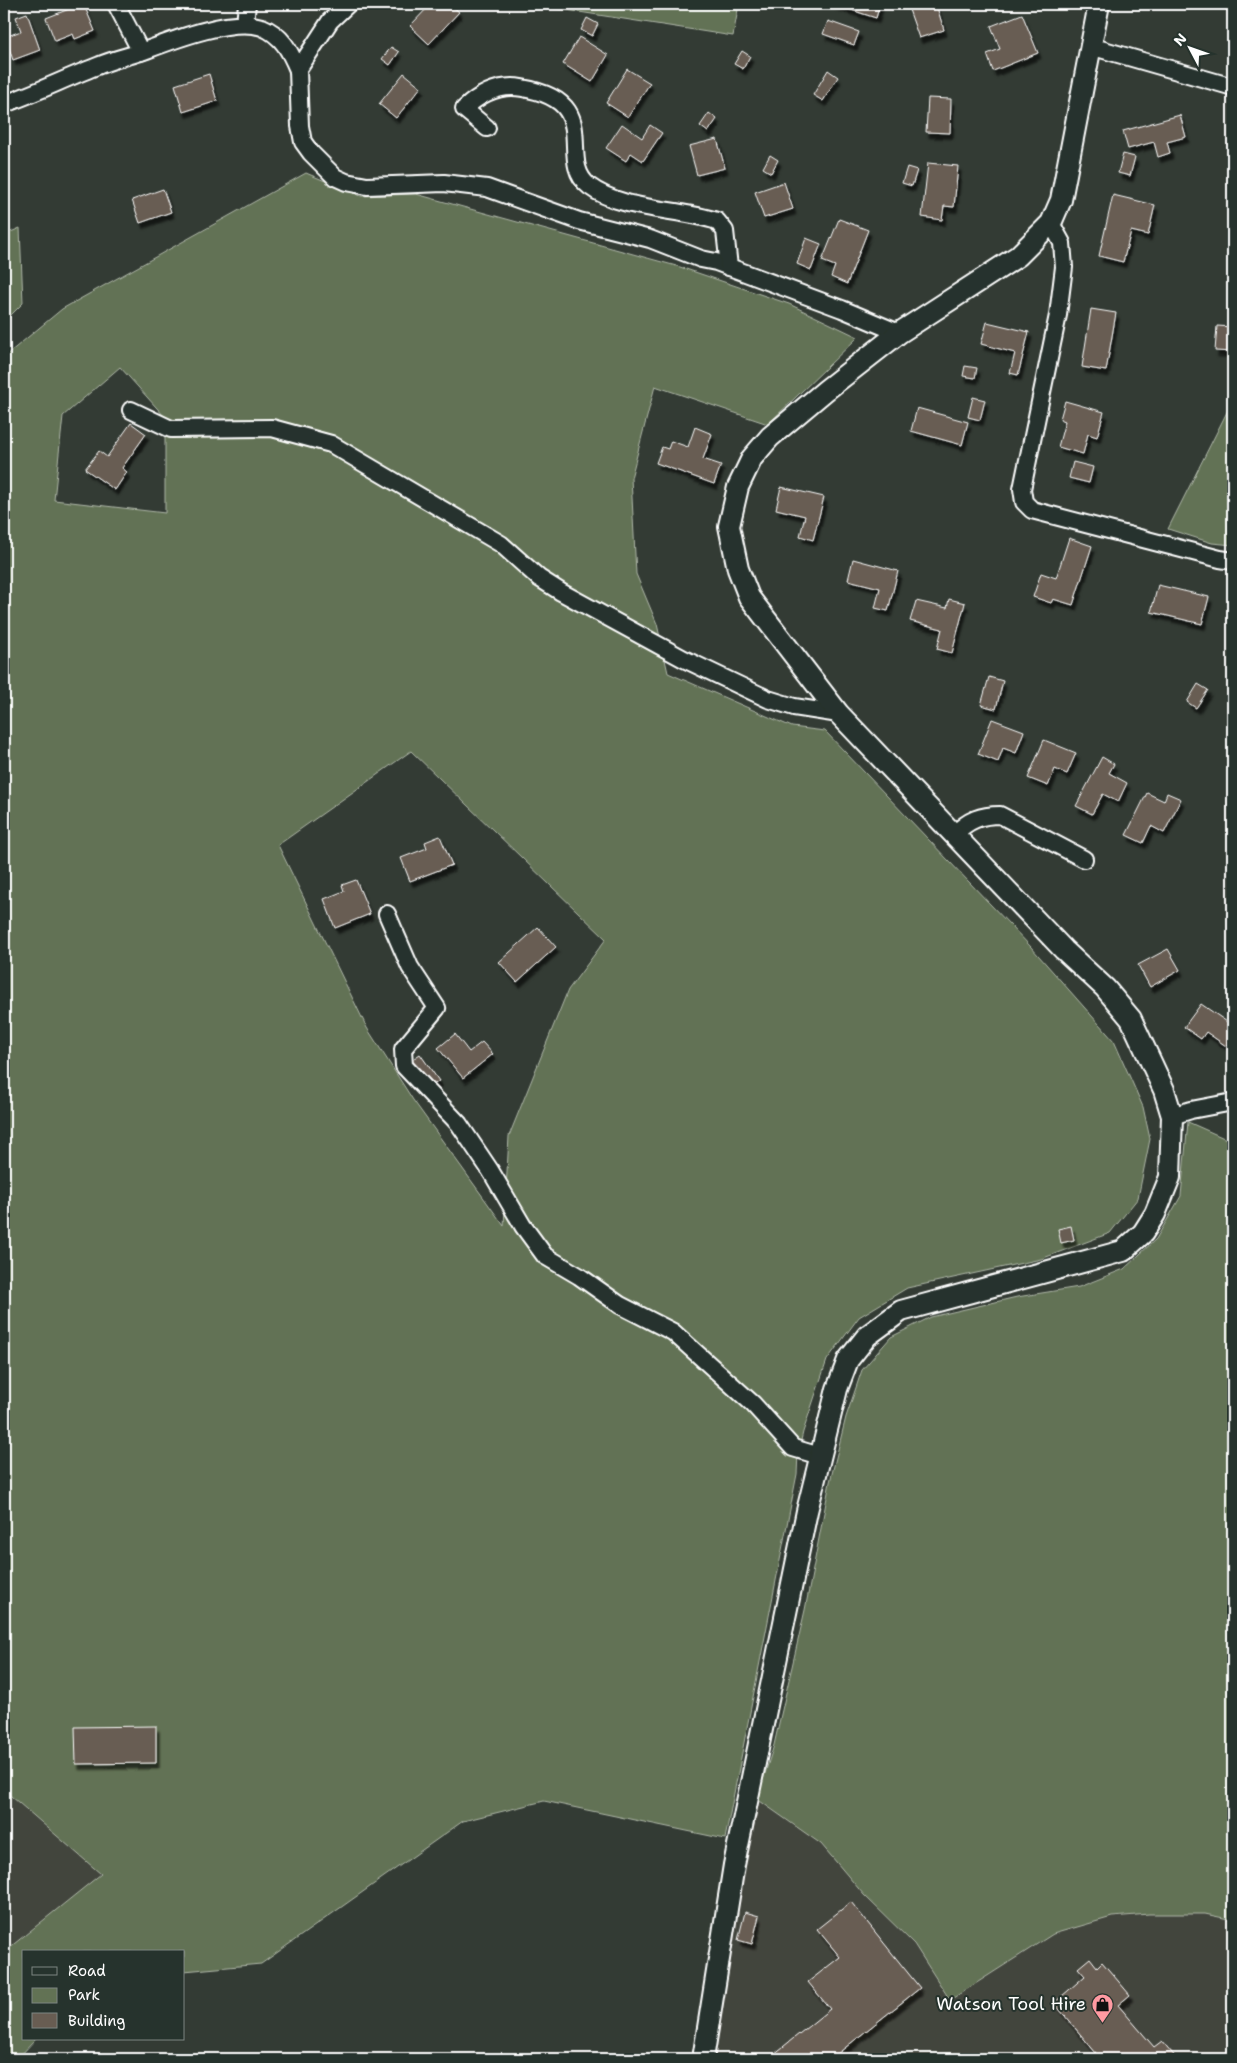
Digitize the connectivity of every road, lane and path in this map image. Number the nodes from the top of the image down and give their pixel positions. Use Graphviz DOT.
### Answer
graph roads {
  1 [pos="116,4"];
  2 [pos="247,4"];
  3 [pos="348,4"];
  4 [pos="1099,4"];
  5 [pos="245,24"];
  6 [pos="1090,46"];
  7 [pos="141,52"];
  8 [pos="298,70"];
  9 [pos="1233,87"];
  10 [pos="4,104"];
  11 [pos="487,128"];
  12 [pos="1051,223"];
  13 [pos="729,267"];
  14 [pos="899,333"];
  15 [pos="131,410"];
  16 [pos="1233,561"];
  17 [pos="839,714"];
  18 [pos="955,834"];
  19 [pos="1084,859"];
  20 [pos="387,914"];
  21 [pos="1233,1102"];
  22 [pos="1172,1116"];
  23 [pos="820,1456"];
  24 [pos="703,2059"];
  1 -- 7 [label="street"];
  2 -- 5 [label="street"];
  3 -- 8 [label="street"];
  4 -- 6 [label="street"];
  5 -- 7 [label="street"];
  5 -- 8 [label="street"];
  6 -- 9 [label="street"];
  6 -- 12 [label="street"];
  7 -- 10 [label="street"];
  8 -- 13 [label="street"];
  11 -- 13 [label="street"];
  12 -- 14 [label="street"];
  12 -- 16 [label="street"];
  13 -- 14 [label="street"];
  14 -- 17 [label="street"];
  15 -- 17 [label="street"];
  17 -- 18 [label="street"];
  18 -- 19 [label="street"];
  18 -- 22 [label="street"];
  20 -- 23 [label="street"];
  21 -- 22 [label="street"];
  22 -- 23 [label="street"];
  23 -- 24 [label="street"];
}
